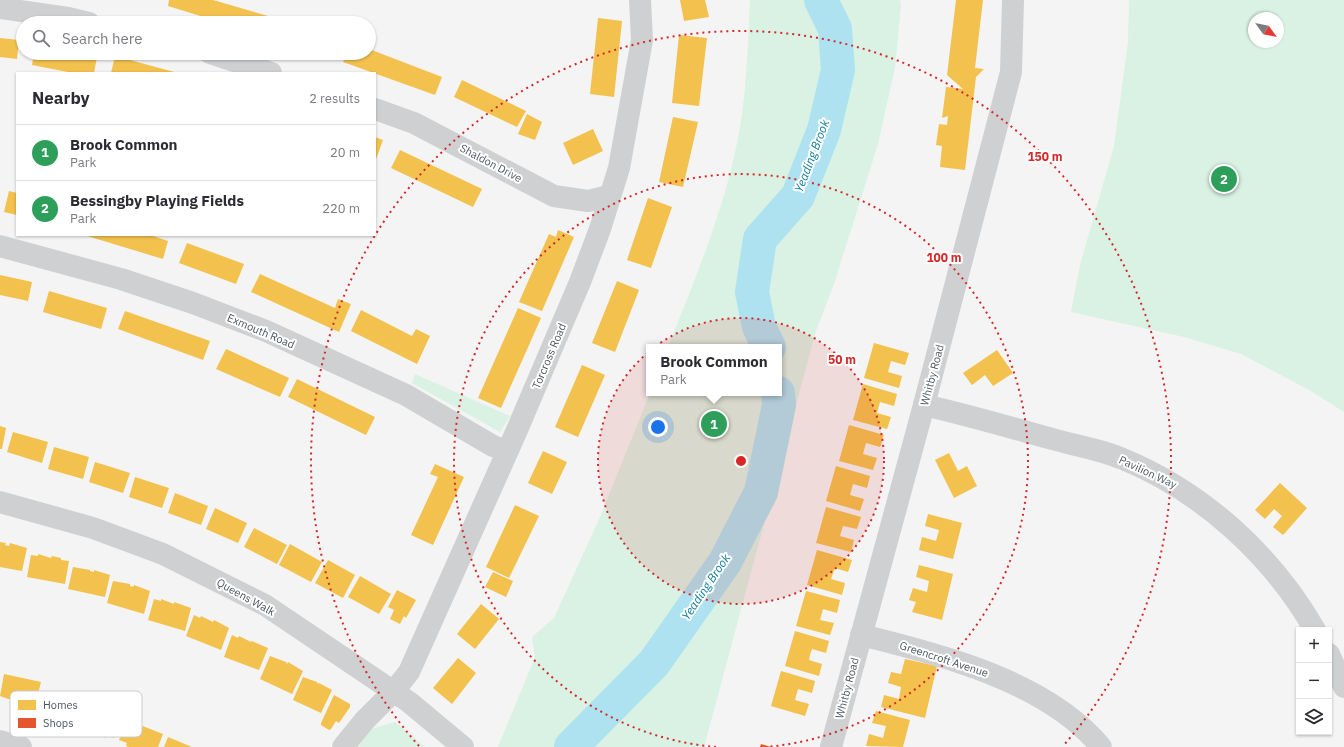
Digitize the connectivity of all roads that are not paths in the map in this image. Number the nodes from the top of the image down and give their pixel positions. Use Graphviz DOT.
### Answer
graph roads {
  1 [pos="640,0"];
  2 [pos="1013,0"];
  3 [pos="0,8"];
  4 [pos="54,16"];
  5 [pos="231,60"];
  6 [pos="268,72"];
  7 [pos="376,109"];
  8 [pos="609,196"];
  9 [pos="0,246"];
  10 [pos="924,405"];
  11 [pos="507,451"];
  12 [pos="0,502"];
  13 [pos="1314,627"];
  14 [pos="862,634"];
  15 [pos="1332,661"];
  16 [pos="1344,687"];
  17 [pos="394,691"];
  18 [pos="0,741"];
  19 [pos="21,747"];
  20 [pos="343,747"];
  21 [pos="463,747"];
  22 [pos="831,747"];
  23 [pos="1101,747"];
  1 -- 8 [label="street, Torcross Road"];
  2 -- 10 [label="street, Whitby Road"];
  3 -- 4 [label="street"];
  5 -- 6 [label="street"];
  7 -- 8 [label="street, Shaldon Drive"];
  8 -- 11 [label="street, Torcross Road"];
  9 -- 11 [label="street, Exmouth Road"];
  10 -- 13 [label="street, Pavilion Way"];
  10 -- 14 [label="street, Whitby Road"];
  11 -- 17 [label="street, Torcross Road"];
  12 -- 17 [label="street, Queens Walk"];
  14 -- 22 [label="street, Whitby Road"];
  14 -- 23 [label="street, Greencroft Avenue"];
  15 -- 16 [label="street"];
  17 -- 20 [label="street, Torcross Road"];
  17 -- 21 [label="street, Queens Walk"];
  18 -- 19 [label="street"];
}
